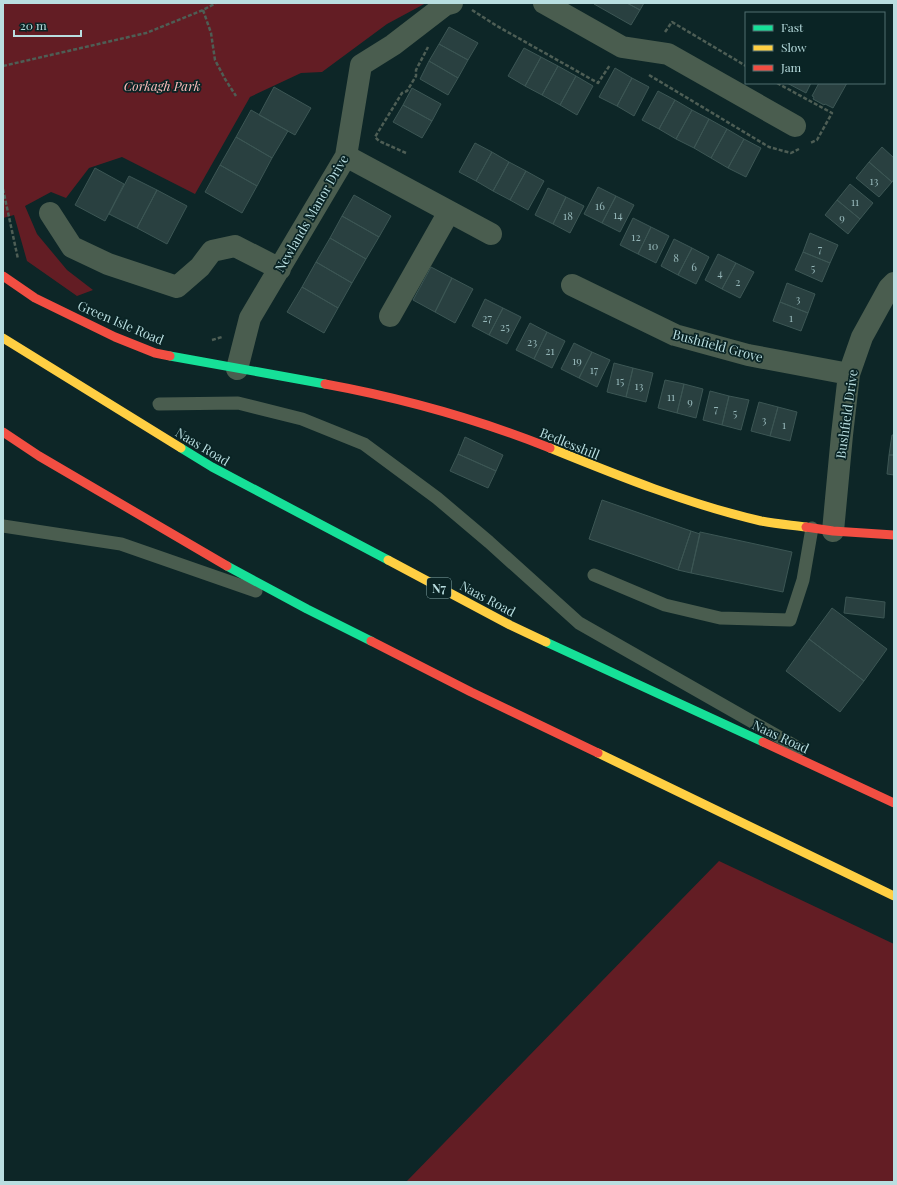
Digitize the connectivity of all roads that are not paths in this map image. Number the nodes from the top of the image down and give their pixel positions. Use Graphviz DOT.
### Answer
graph roads {
  1 [pos="544,3"];
  2 [pos="459,8"];
  3 [pos="795,126"];
  4 [pos="346,156"];
  5 [pos="449,212"];
  6 [pos="50,213"];
  7 [pos="491,234"];
  8 [pos="280,269"];
  9 [pos="3,276"];
  10 [pos="894,282"];
  11 [pos="572,285"];
  12 [pos="390,316"];
  13 [pos="3,338"];
  14 [pos="237,368"];
  15 [pos="849,374"];
  16 [pos="159,404"];
  17 [pos="3,432"];
  18 [pos="3,526"];
  19 [pos="823,530"];
  20 [pos="894,535"];
  21 [pos="594,575"];
  22 [pos="307,609"];
  23 [pos="894,792"];
  24 [pos="894,803"];
  25 [pos="894,896"];
  1 -- 3 [label="street"];
  2 -- 4 [label="street, Newlands Manor Drive"];
  4 -- 5 [label="street"];
  4 -- 8 [label="street, Newlands Manor Drive"];
  5 -- 7 [label="street"];
  5 -- 12 [label="street"];
  6 -- 8 [label="street"];
  8 -- 14 [label="street, Newlands Manor Drive"];
  9 -- 14 [label="main road, Green Isle Road"];
  10 -- 15 [label="street, Bushfield Drive"];
  11 -- 15 [label="street, Bushfield Grove"];
  13 -- 24 [label="main road, Naas Road / N7"];
  14 -- 19 [label="main road, Bedlesshill"];
  15 -- 19 [label="street, Bushfield Drive"];
  16 -- 23 [label="lane"];
  17 -- 22 [label="main road"];
  18 -- 22 [label="lane"];
  19 -- 20 [label="main road, Bedlesshill"];
  19 -- 21 [label="lane"];
  22 -- 25 [label="main road"];
}
